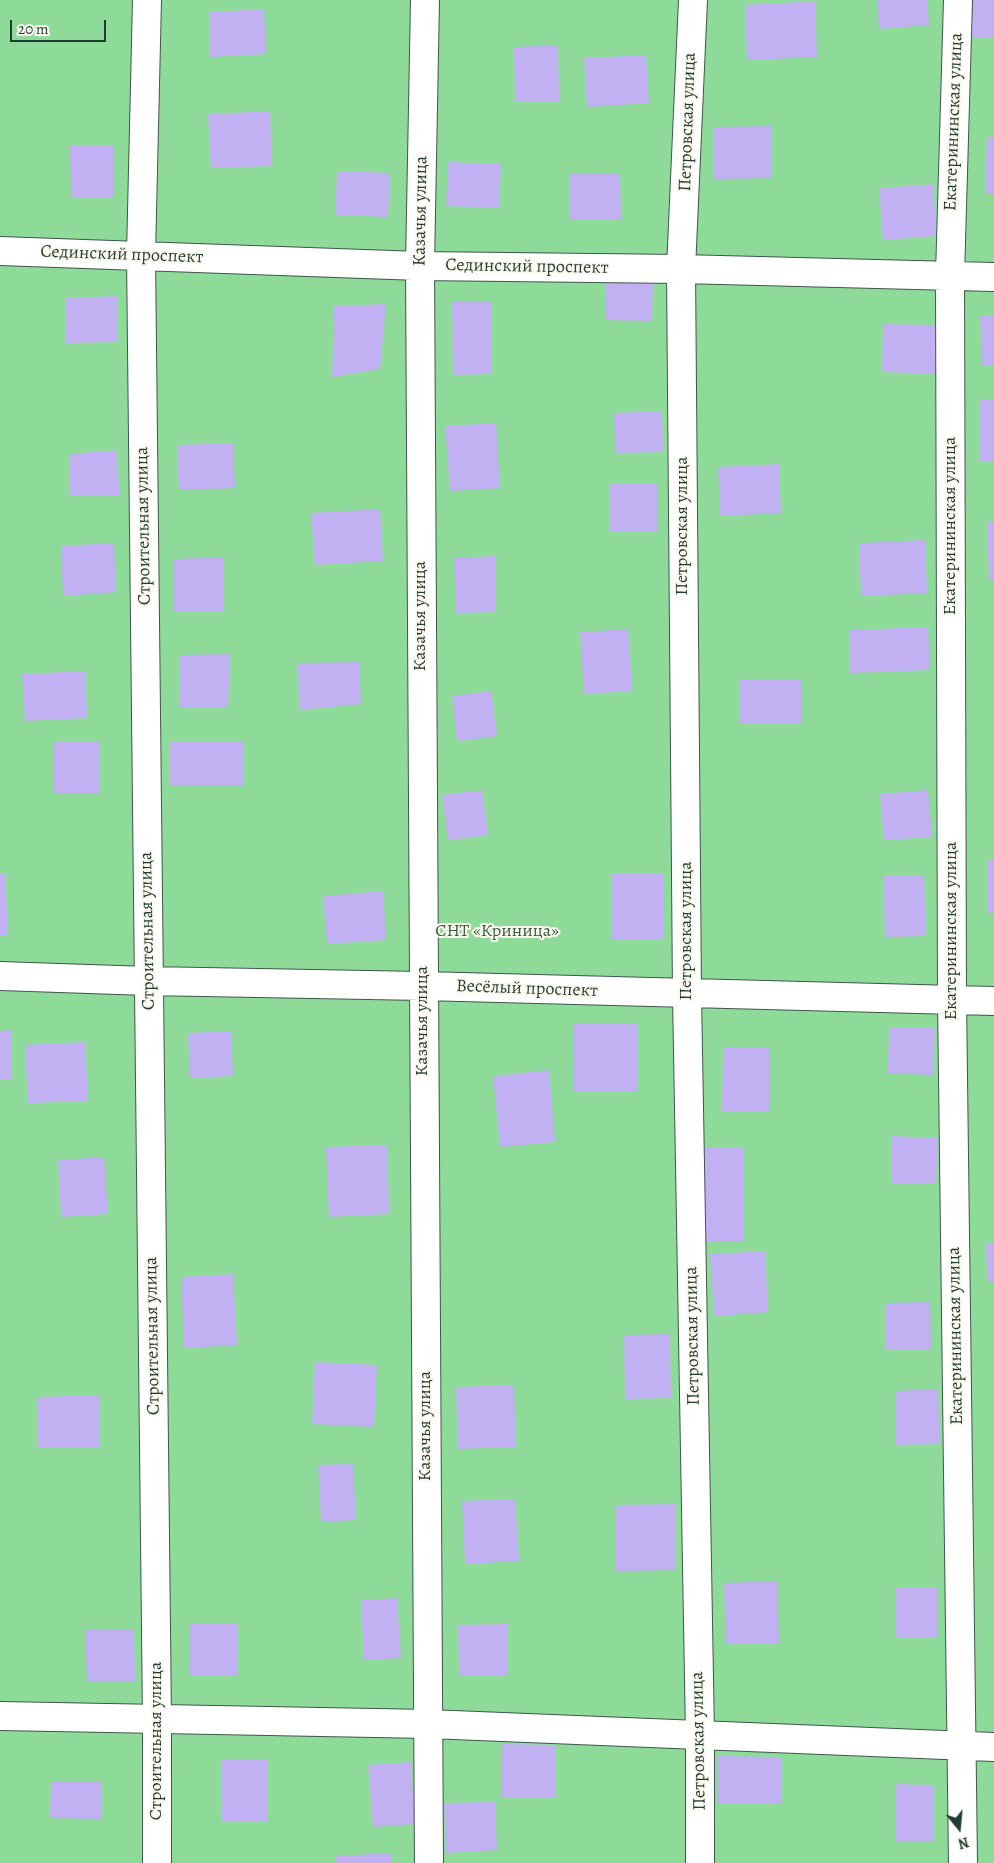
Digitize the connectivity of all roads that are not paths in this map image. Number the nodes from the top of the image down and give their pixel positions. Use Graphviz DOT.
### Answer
graph roads {
  1 [pos="148,0"];
  2 [pos="425,0"];
  3 [pos="693,0"];
  4 [pos="958,0"];
  5 [pos="0,251"];
  6 [pos="142,255"];
  7 [pos="420,266"];
  8 [pos="681,269"];
  9 [pos="950,276"];
  10 [pos="994,278"];
  11 [pos="0,976"];
  12 [pos="148,981"];
  13 [pos="423,986"];
  14 [pos="687,994"];
  15 [pos="952,999"];
  16 [pos="994,1001"];
  17 [pos="0,1716"];
  18 [pos="157,1720"];
  19 [pos="429,1724"];
  20 [pos="700,1736"];
  21 [pos="961,1746"];
  22 [pos="994,1747"];
  23 [pos="157,1863"];
  24 [pos="429,1863"];
  25 [pos="700,1863"];
  26 [pos="963,1863"];
  1 -- 6 [label="street, Строительная улица"];
  2 -- 7 [label="street, Казачья улица"];
  3 -- 8 [label="street, Петровская улица"];
  4 -- 9 [label="street, Екатерининская улица"];
  5 -- 6 [label="street, Сединский проспект"];
  6 -- 7 [label="street, Сединский проспект"];
  6 -- 12 [label="street, Строительная улица"];
  7 -- 8 [label="street, Сединский проспект"];
  7 -- 13 [label="street, Казачья улица"];
  8 -- 9 [label="street, Сединский проспект"];
  8 -- 14 [label="street, Петровская улица"];
  9 -- 10 [label="street, Сединский проспект"];
  9 -- 15 [label="street, Екатерининская улица"];
  11 -- 12 [label="street, Весёлый проспект"];
  12 -- 13 [label="street, Весёлый проспект"];
  12 -- 18 [label="street, Строительная улица"];
  13 -- 14 [label="street, Весёлый проспект"];
  13 -- 19 [label="street, Казачья улица"];
  14 -- 15 [label="street, Весёлый проспект"];
  14 -- 20 [label="street, Петровская улица"];
  15 -- 16 [label="street, Весёлый проспект"];
  15 -- 21 [label="street, Екатерининская улица"];
  17 -- 18 [label="street"];
  18 -- 19 [label="street"];
  18 -- 23 [label="street, Строительная улица"];
  19 -- 20 [label="street"];
  19 -- 24 [label="street, Казачья улица"];
  20 -- 21 [label="street"];
  20 -- 25 [label="street, Петровская улица"];
  21 -- 22 [label="street"];
  21 -- 26 [label="street, Екатерининская улица"];
}
